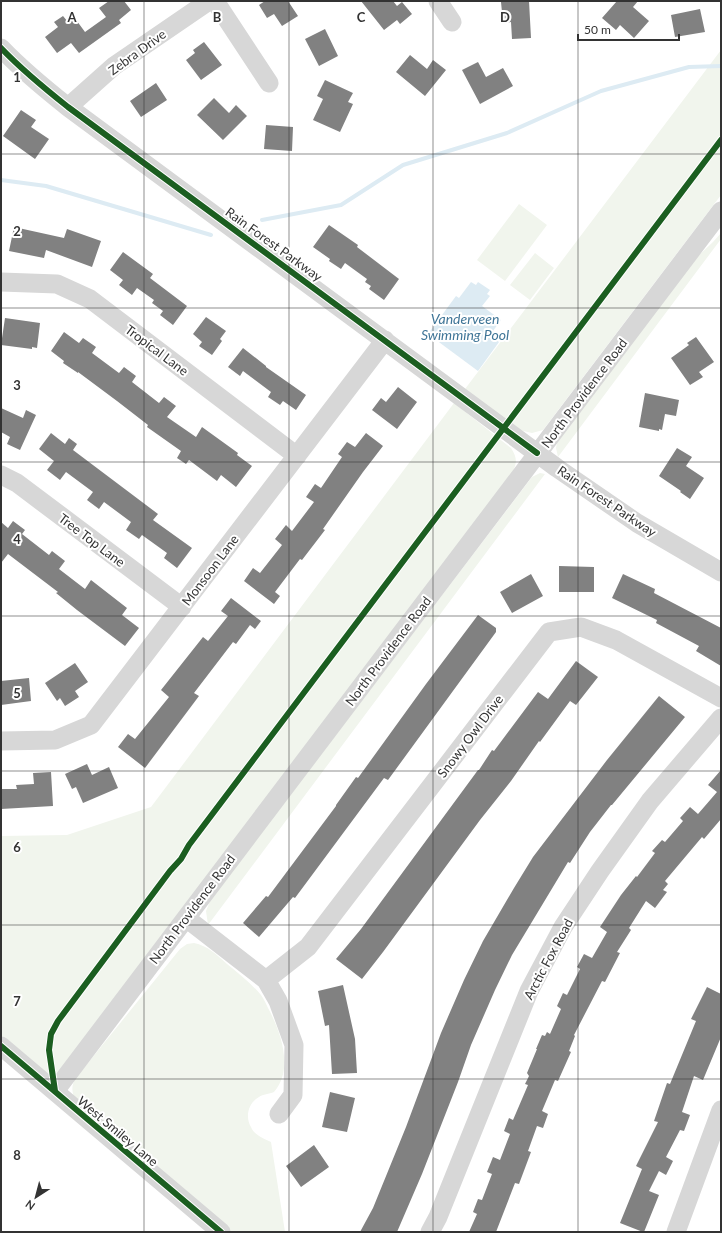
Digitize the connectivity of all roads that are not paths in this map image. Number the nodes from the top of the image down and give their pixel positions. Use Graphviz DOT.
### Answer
graph roads {
  1 [pos="209,1"];
  2 [pos="215,1"];
  3 [pos="438,1"];
  4 [pos="452,22"];
  5 [pos="1,48"];
  6 [pos="269,83"];
  7 [pos="68,107"];
  8 [pos="721,211"];
  9 [pos="1,282"];
  10 [pos="385,340"];
  11 [pos="538,453"];
  12 [pos="297,456"];
  13 [pos="1,474"];
  14 [pos="721,572"];
  15 [pos="182,607"];
  16 [pos="721,698"];
  17 [pos="721,718"];
  18 [pos="1,741"];
  19 [pos="186,918"];
  20 [pos="266,980"];
  21 [pos="1,1046"];
  22 [pos="55,1091"];
  23 [pos="721,1110"];
  24 [pos="279,1114"];
  25 [pos="221,1232"];
  26 [pos="430,1232"];
  27 [pos="676,1232"];
  1 -- 7 [label="street, Zebra Drive"];
  2 -- 6 [label="street"];
  3 -- 4 [label="street"];
  5 -- 7 [label="street, Rain Forest Parkway"];
  7 -- 10 [label="street, Rain Forest Parkway"];
  8 -- 11 [label="street, North Providence Road"];
  9 -- 12 [label="street, Tropical Lane"];
  10 -- 11 [label="street, Rain Forest Parkway"];
  10 -- 12 [label="street, Monsoon Lane"];
  11 -- 14 [label="street, Rain Forest Parkway"];
  11 -- 19 [label="street, North Providence Road"];
  12 -- 15 [label="street, Monsoon Lane"];
  13 -- 15 [label="street, Tree Top Lane"];
  15 -- 18 [label="street, Monsoon Lane"];
  16 -- 20 [label="street, Snowy Owl Drive"];
  17 -- 26 [label="street, Arctic Fox Road"];
  19 -- 20 [label="street"];
  19 -- 22 [label="street, North Providence Road"];
  20 -- 24 [label="street"];
  21 -- 22 [label="street, West Smiley Lane"];
  22 -- 25 [label="street, West Smiley Lane"];
  23 -- 27 [label="street"];
}
